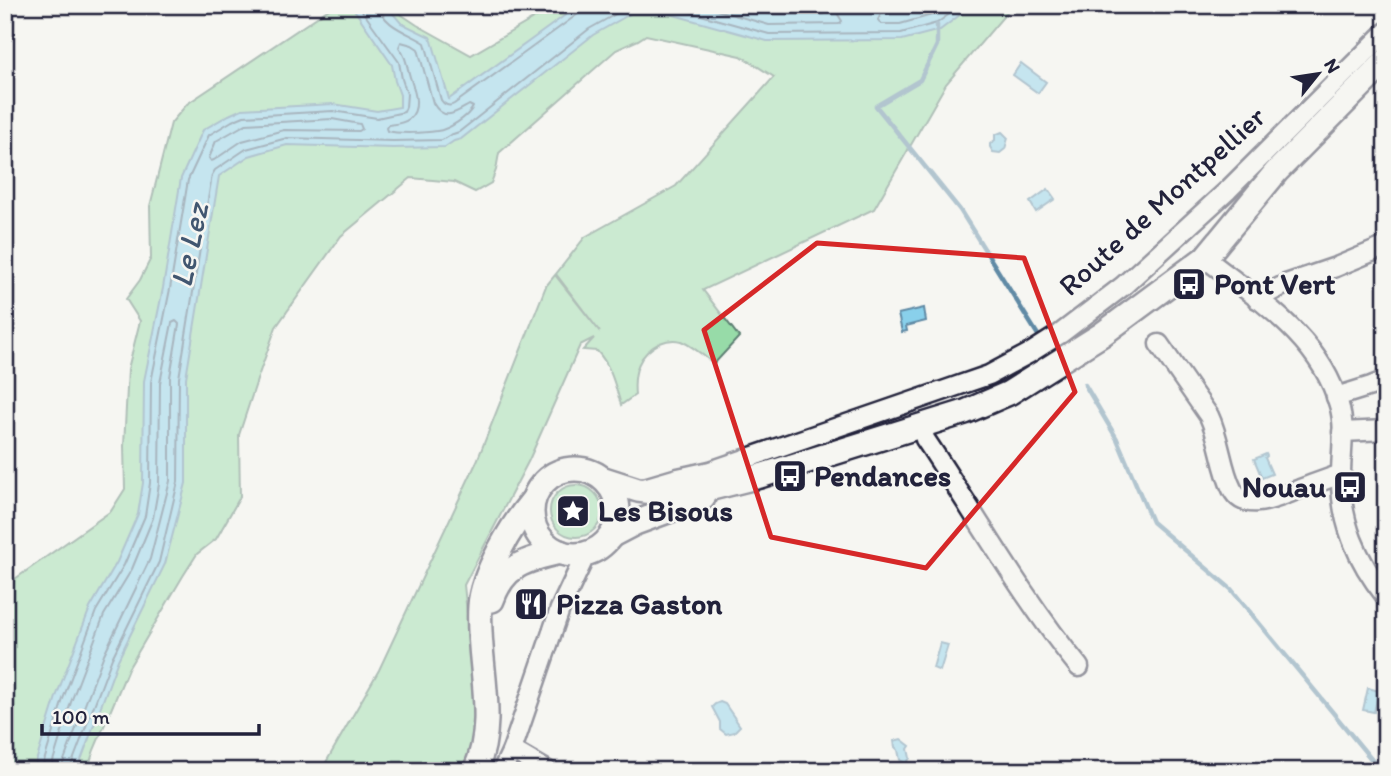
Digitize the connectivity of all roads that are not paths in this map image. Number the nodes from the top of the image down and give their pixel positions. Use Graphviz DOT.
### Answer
graph roads {
  1 [pos="1386,32"];
  2 [pos="1386,61"];
  3 [pos="1386,246"];
  4 [pos="1206,258"];
  5 [pos="1257,299"];
  6 [pos="1159,344"];
  7 [pos="1386,380"];
  8 [pos="1336,397"];
  9 [pos="922,425"];
  10 [pos="1386,430"];
  11 [pos="1342,432"];
  12 [pos="1341,474"];
  13 [pos="760,476"];
  14 [pos="604,479"];
  15 [pos="638,490"];
  16 [pos="532,501"];
  17 [pos="612,535"];
  18 [pos="560,552"];
  19 [pos="586,554"];
  20 [pos="1386,597"];
  21 [pos="480,636"];
  22 [pos="1079,667"];
  23 [pos="512,750"];
  24 [pos="475,771"];
  25 [pos="502,771"];
  26 [pos="548,771"];
  1 -- 15 [label="street, Route de Montpellier"];
  2 -- 4 [label="main road, Route de Montpellier"];
  3 -- 5 [label="street"];
  4 -- 5 [label="street"];
  4 -- 9 [label="main road, Route de Montpellier"];
  5 -- 8 [label="street"];
  6 -- 12 [label="street"];
  7 -- 8 [label="street"];
  8 -- 11 [label="street"];
  9 -- 13 [label="main road, Route de Montpellier"];
  9 -- 22 [label="street"];
  10 -- 11 [label="street"];
  11 -- 12 [label="street"];
  12 -- 20 [label="street"];
  13 -- 15 [label="main road, Route de Montpellier"];
  13 -- 17 [label="main road, Route de Montpellier"];
  14 -- 15 [label="main road, Route de Montpellier"];
  14 -- 16 [label="main road"];
  14 -- 17 [label="main road"];
  16 -- 18 [label="main road"];
  16 -- 21 [label="main road"];
  17 -- 19 [label="main road"];
  18 -- 19 [label="main road"];
  18 -- 21 [label="main road"];
  19 -- 23 [label="street"];
  21 -- 24 [label="main road"];
  23 -- 25 [label="street"];
  23 -- 26 [label="street"];
}
